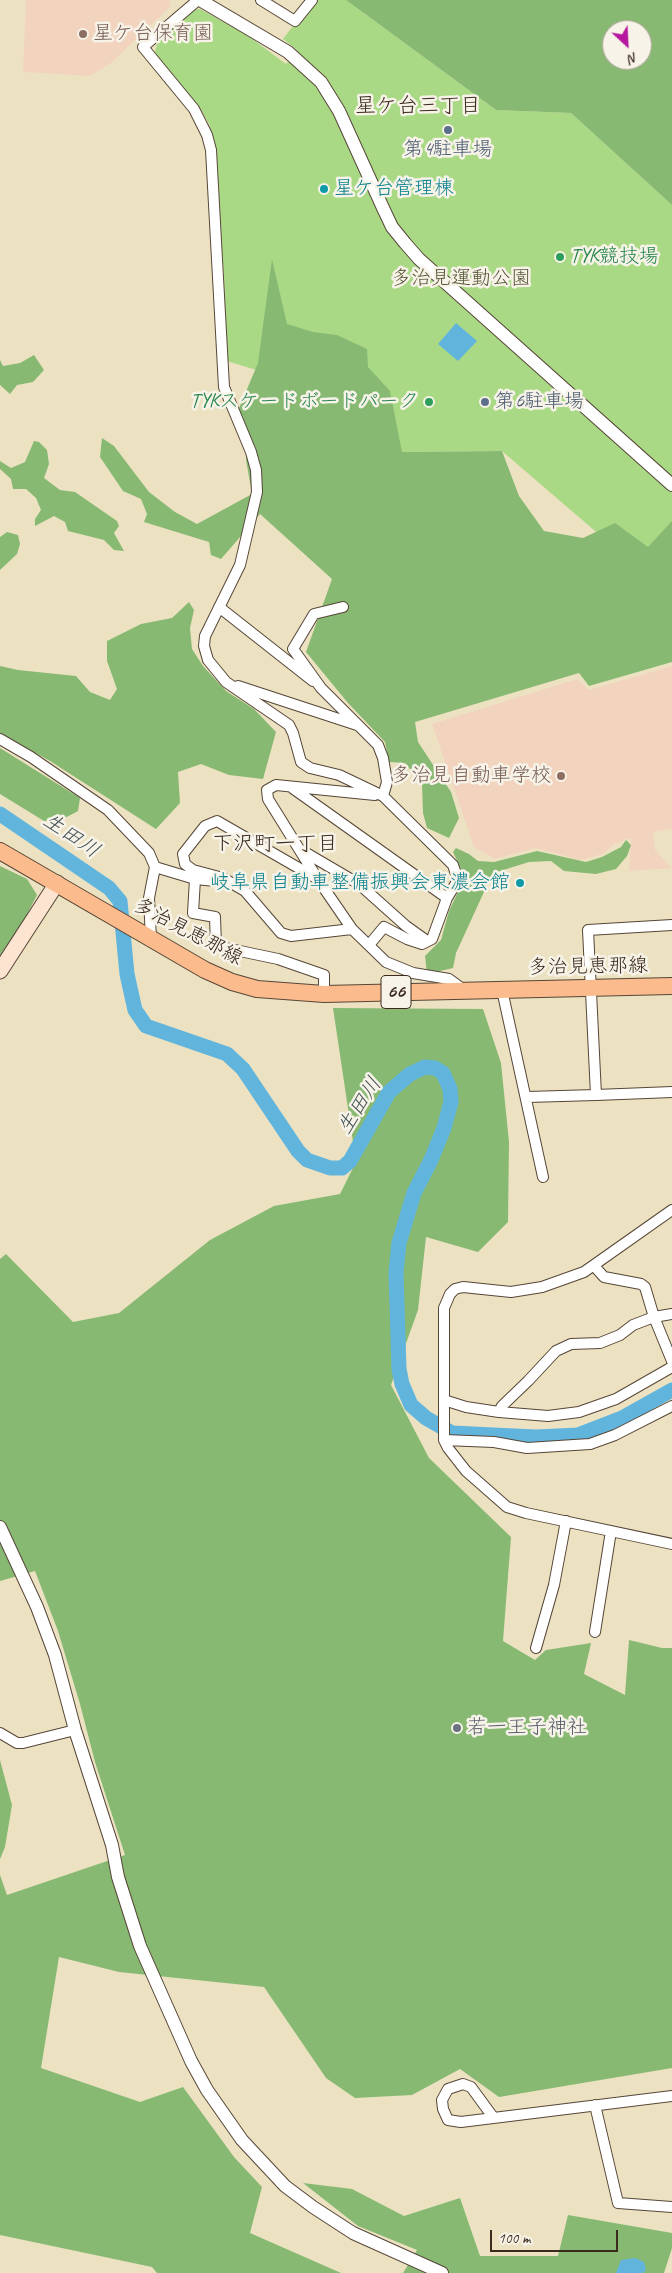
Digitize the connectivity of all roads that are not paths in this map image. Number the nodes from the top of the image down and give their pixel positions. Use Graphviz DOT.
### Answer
graph roads {
  1 [pos="198,0"];
  2 [pos="261,0"];
  3 [pos="312,0"];
  4 [pos="672,485"];
  5 [pos="219,607"];
  6 [pos="343,607"];
  7 [pos="226,682"];
  8 [pos="321,688"];
  9 [pos="360,726"];
  10 [pos="0,739"];
  11 [pos="290,787"];
  12 [pos="383,796"];
  13 [pos="298,848"];
  14 [pos="0,851"];
  15 [pos="155,867"];
  16 [pos="317,878"];
  17 [pos="195,879"];
  18 [pos="229,883"];
  19 [pos="57,884"];
  20 [pos="447,898"];
  21 [pos="672,926"];
  22 [pos="352,929"];
  23 [pos="151,939"];
  24 [pos="427,941"];
  25 [pos="369,945"];
  26 [pos="0,972"];
  27 [pos="672,986"];
  28 [pos="590,988"];
  29 [pos="464,990"];
  30 [pos="502,990"];
  31 [pos="324,994"];
  32 [pos="672,1092"];
  33 [pos="596,1095"];
  34 [pos="527,1098"];
  35 [pos="543,1177"];
  36 [pos="672,1210"];
  37 [pos="594,1266"];
  38 [pos="672,1314"];
  39 [pos="654,1317"];
  40 [pos="672,1361"];
  41 [pos="672,1366"];
  42 [pos="444,1400"];
  43 [pos="672,1406"];
  44 [pos="499,1412"];
  45 [pos="444,1440"];
  46 [pos="566,1521"];
  47 [pos="0,1528"];
  48 [pos="611,1531"];
  49 [pos="672,1544"];
  50 [pos="595,1632"];
  51 [pos="536,1648"];
  52 [pos="75,1730"];
  53 [pos="0,1733"];
  54 [pos="672,2096"];
  55 [pos="595,2105"];
  56 [pos="493,2117"];
  57 [pos="672,2207"];
  58 [pos="442,2273"];
  1 -- 4 [label="street"];
  1 -- 5 [label="street"];
  2 -- 3 [label="street"];
  5 -- 7 [label="street"];
  5 -- 8 [label="street"];
  6 -- 8 [label="street"];
  7 -- 9 [label="street"];
  7 -- 12 [label="street"];
  8 -- 9 [label="street"];
  9 -- 12 [label="street"];
  10 -- 15 [label="street"];
  11 -- 12 [label="street"];
  11 -- 13 [label="street"];
  11 -- 20 [label="street"];
  12 -- 20 [label="street"];
  13 -- 16 [label="street"];
  13 -- 24 [label="street"];
  14 -- 19 [label="main road, 多治見恵那線 / 66"];
  15 -- 17 [label="street"];
  15 -- 23 [label="street"];
  16 -- 18 [label="street"];
  16 -- 22 [label="street"];
  17 -- 18 [label="street"];
  17 -- 31 [label="street"];
  18 -- 22 [label="street"];
  19 -- 23 [label="main road, 多治見恵那線 / 66"];
  19 -- 26 [label="main road"];
  20 -- 24 [label="street"];
  21 -- 28 [label="street"];
  22 -- 25 [label="street"];
  23 -- 31 [label="main road, 多治見恵那線 / 66"];
  24 -- 25 [label="street"];
  25 -- 29 [label="street"];
  27 -- 28 [label="main road, 多治見恵那線 / 66"];
  28 -- 30 [label="main road, 多治見恵那線 / 66"];
  28 -- 33 [label="street"];
  29 -- 30 [label="main road, 多治見恵那線 / 66"];
  29 -- 31 [label="main road, 多治見恵那線 / 66"];
  30 -- 34 [label="street"];
  32 -- 33 [label="street"];
  33 -- 34 [label="street"];
  34 -- 35 [label="street"];
  36 -- 37 [label="street"];
  37 -- 39 [label="street"];
  37 -- 42 [label="street"];
  38 -- 39 [label="street"];
  39 -- 40 [label="street"];
  39 -- 44 [label="street"];
  41 -- 44 [label="street"];
  42 -- 44 [label="street"];
  42 -- 45 [label="street"];
  43 -- 45 [label="street"];
  45 -- 46 [label="street"];
  46 -- 48 [label="street"];
  46 -- 51 [label="street"];
  47 -- 52 [label="street"];
  48 -- 49 [label="street"];
  48 -- 50 [label="street"];
  52 -- 53 [label="street"];
  52 -- 58 [label="street"];
  54 -- 55 [label="street"];
  55 -- 56 [label="street"];
  55 -- 57 [label="street"];
  56 -- 56 [label="street"];
}
